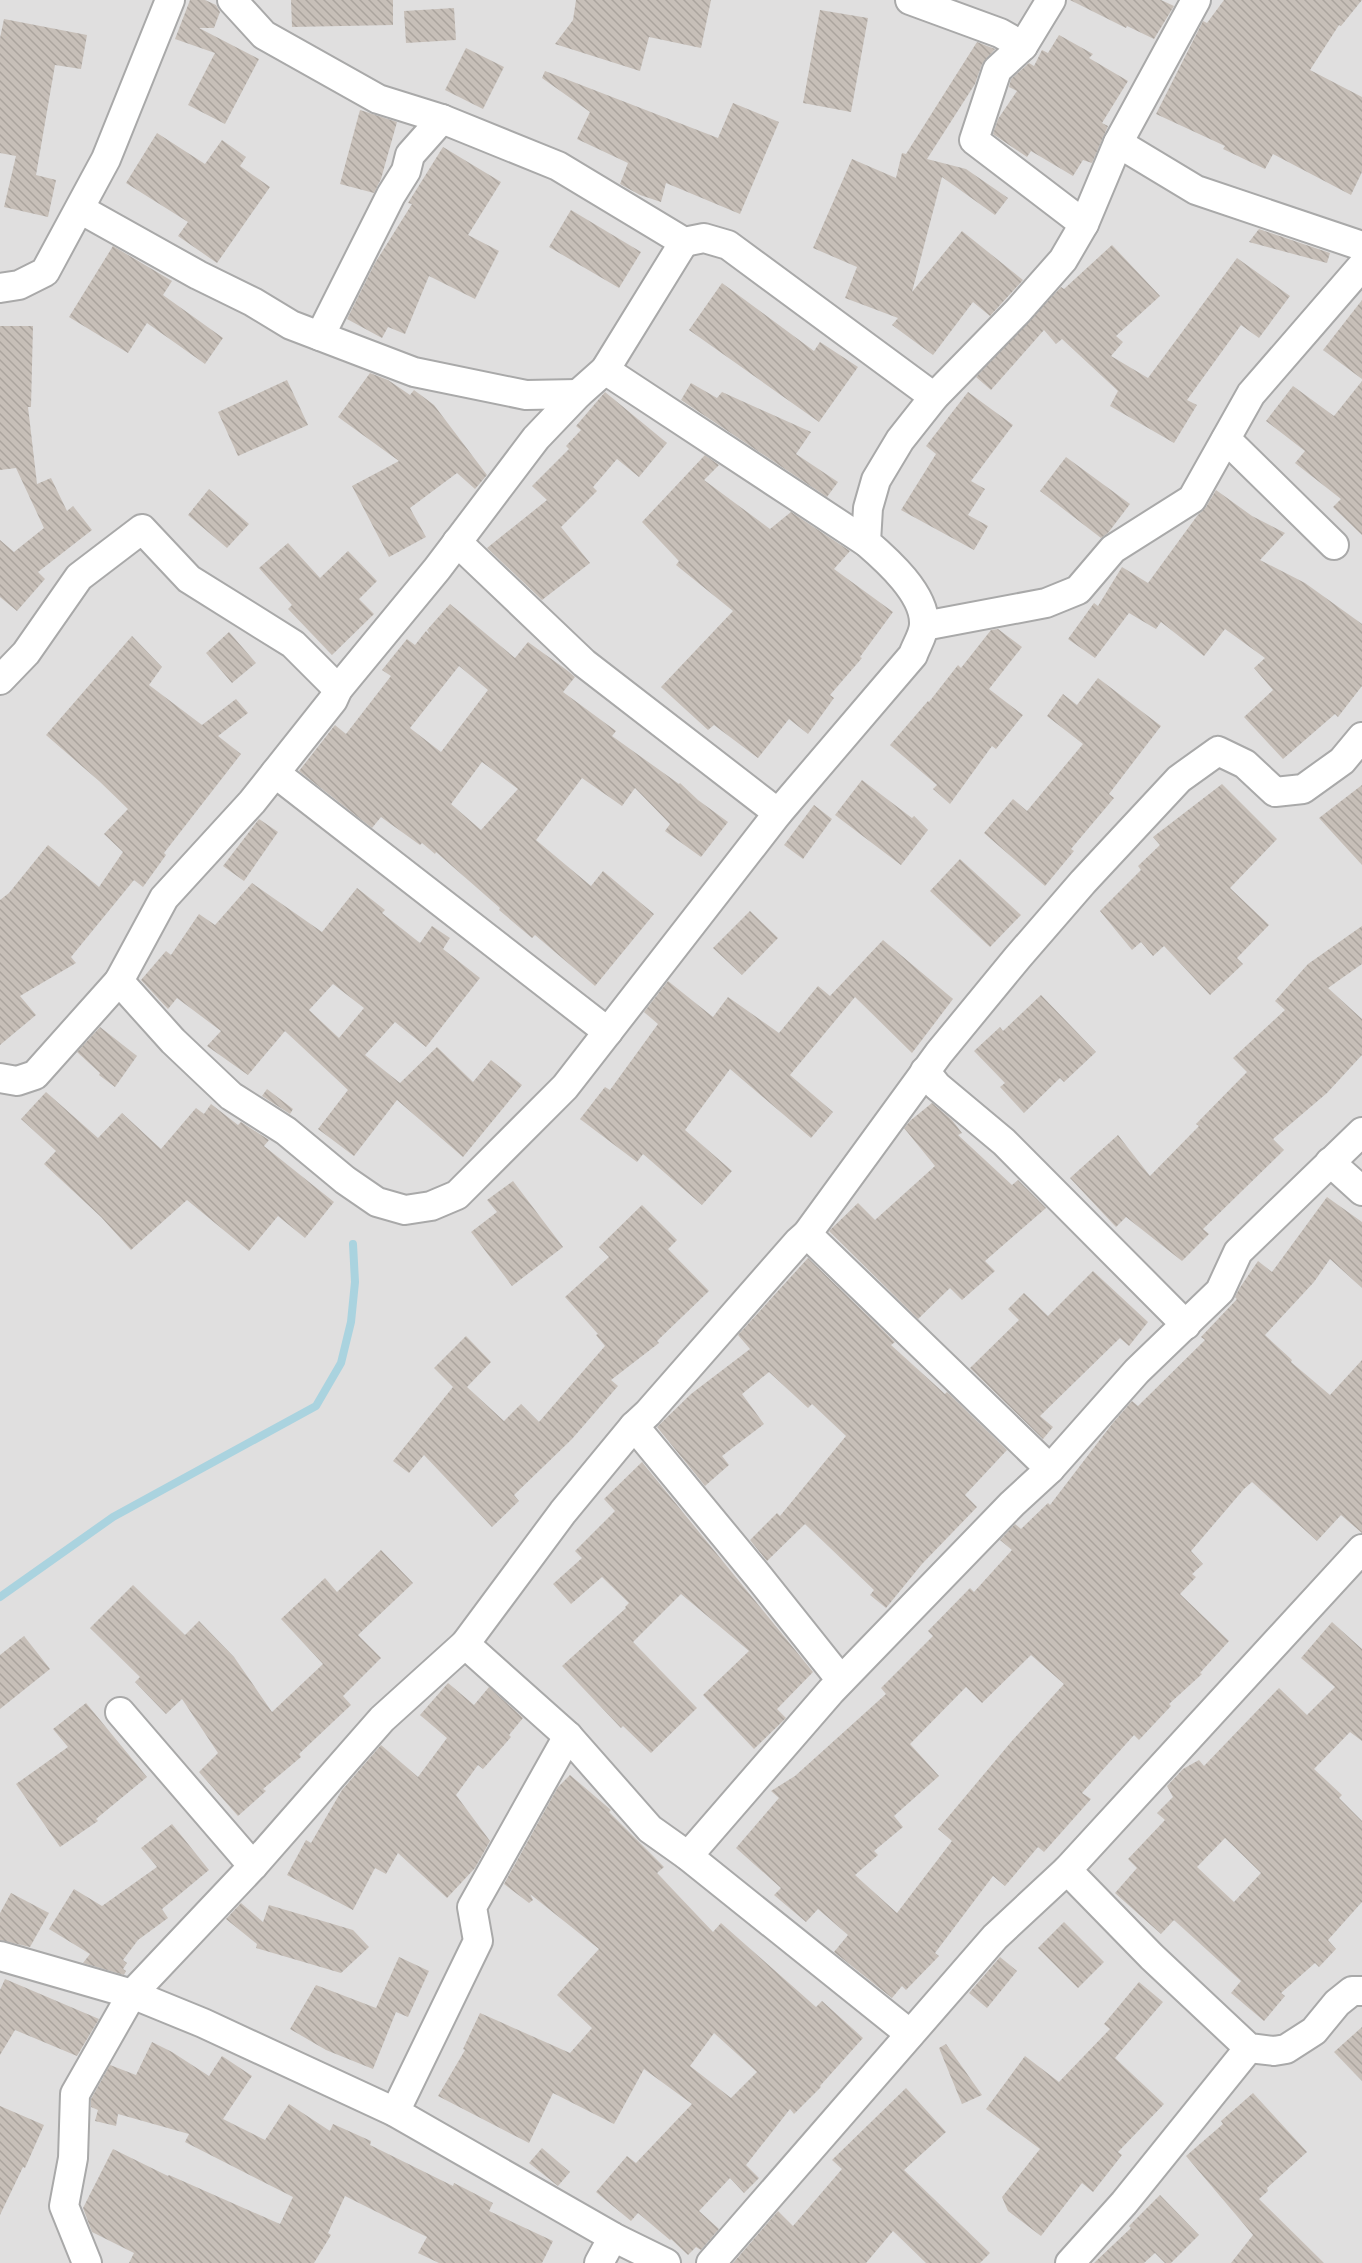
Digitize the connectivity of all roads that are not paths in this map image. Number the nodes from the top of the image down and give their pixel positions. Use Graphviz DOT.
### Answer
graph roads {
  1 [pos="170,0"];
  2 [pos="232,0"];
  3 [pos="910,0"];
  4 [pos="1051,0"];
  5 [pos="1197,0"];
  6 [pos="1023,46"];
  7 [pos="442,119"];
  8 [pos="1118,142"];
  9 [pos="80,209"];
  10 [pos="1084,224"];
  11 [pos="684,242"];
  12 [pos="1362,246"];
  13 [pos="1362,266"];
  14 [pos="0,288"];
  15 [pos="320,336"];
  16 [pos="605,370"];
  17 [pos="578,394"];
  18 [pos="934,397"];
  19 [pos="1226,439"];
  20 [pos="866,542"];
  21 [pos="457,543"];
  22 [pos="1334,545"];
  23 [pos="924,626"];
  24 [pos="0,680"];
  25 [pos="338,689"];
  26 [pos="1362,737"];
  27 [pos="275,773"];
  28 [pos="778,813"];
  29 [pos="119,981"];
  30 [pos="608,1032"];
  31 [pos="925,1071"];
  32 [pos="0,1078"];
  33 [pos="1362,1132"];
  34 [pos="1329,1162"];
  35 [pos="1362,1191"];
  36 [pos="807,1234"];
  37 [pos="1186,1325"];
  38 [pos="634,1426"];
  39 [pos="1050,1469"];
  40 [pos="1362,1549"];
  41 [pos="465,1644"];
  42 [pos="842,1680"];
  43 [pos="120,1712"];
  44 [pos="568,1736"];
  45 [pos="688,1856"];
  46 [pos="253,1866"];
  47 [pos="1067,1869"];
  48 [pos="0,1956"];
  49 [pos="1361,1990"];
  50 [pos="132,1994"];
  51 [pos="910,2034"];
  52 [pos="1249,2048"];
  53 [pos="394,2112"];
  54 [pos="613,2237"];
  55 [pos="87,2263"];
  56 [pos="599,2263"];
  57 [pos="666,2263"];
  58 [pos="711,2263"];
  59 [pos="1070,2263"];
  1 -- 9 [label="street"];
  2 -- 7 [label="street"];
  3 -- 6 [label="street"];
  4 -- 6 [label="street"];
  5 -- 8 [label="street"];
  6 -- 10 [label="street"];
  7 -- 11 [label="street"];
  7 -- 15 [label="street"];
  8 -- 10 [label="street"];
  8 -- 12 [label="street"];
  9 -- 14 [label="street"];
  9 -- 15 [label="street"];
  10 -- 18 [label="street"];
  11 -- 16 [label="street"];
  11 -- 18 [label="street"];
  13 -- 19 [label="street"];
  15 -- 17 [label="street"];
  16 -- 17 [label="street"];
  16 -- 20 [label="street"];
  17 -- 21 [label="street"];
  18 -- 20 [label="street"];
  19 -- 22 [label="street"];
  19 -- 23 [label="street"];
  20 -- 23 [label="street"];
  21 -- 25 [label="street"];
  21 -- 28 [label="street"];
  23 -- 28 [label="street"];
  24 -- 25 [label="street"];
  25 -- 27 [label="street"];
  26 -- 31 [label="street"];
  27 -- 29 [label="street"];
  27 -- 30 [label="street"];
  28 -- 30 [label="street"];
  29 -- 30 [label="street"];
  29 -- 32 [label="street"];
  31 -- 36 [label="street"];
  31 -- 37 [label="street"];
  33 -- 34 [label="street"];
  34 -- 35 [label="street"];
  34 -- 37 [label="street"];
  36 -- 38 [label="street"];
  36 -- 39 [label="street"];
  37 -- 39 [label="street"];
  38 -- 41 [label="street"];
  38 -- 42 [label="street"];
  39 -- 42 [label="street"];
  40 -- 47 [label="street"];
  41 -- 44 [label="street"];
  41 -- 46 [label="street"];
  42 -- 45 [label="street"];
  43 -- 46 [label="street"];
  44 -- 45 [label="street"];
  44 -- 53 [label="street"];
  45 -- 51 [label="street"];
  46 -- 50 [label="street"];
  47 -- 51 [label="street"];
  47 -- 52 [label="street"];
  48 -- 50 [label="street"];
  49 -- 52 [label="street"];
  50 -- 53 [label="street"];
  50 -- 55 [label="street"];
  51 -- 58 [label="street"];
  52 -- 59 [label="street"];
  53 -- 54 [label="street"];
  54 -- 56 [label="street"];
  54 -- 57 [label="street"];
}
